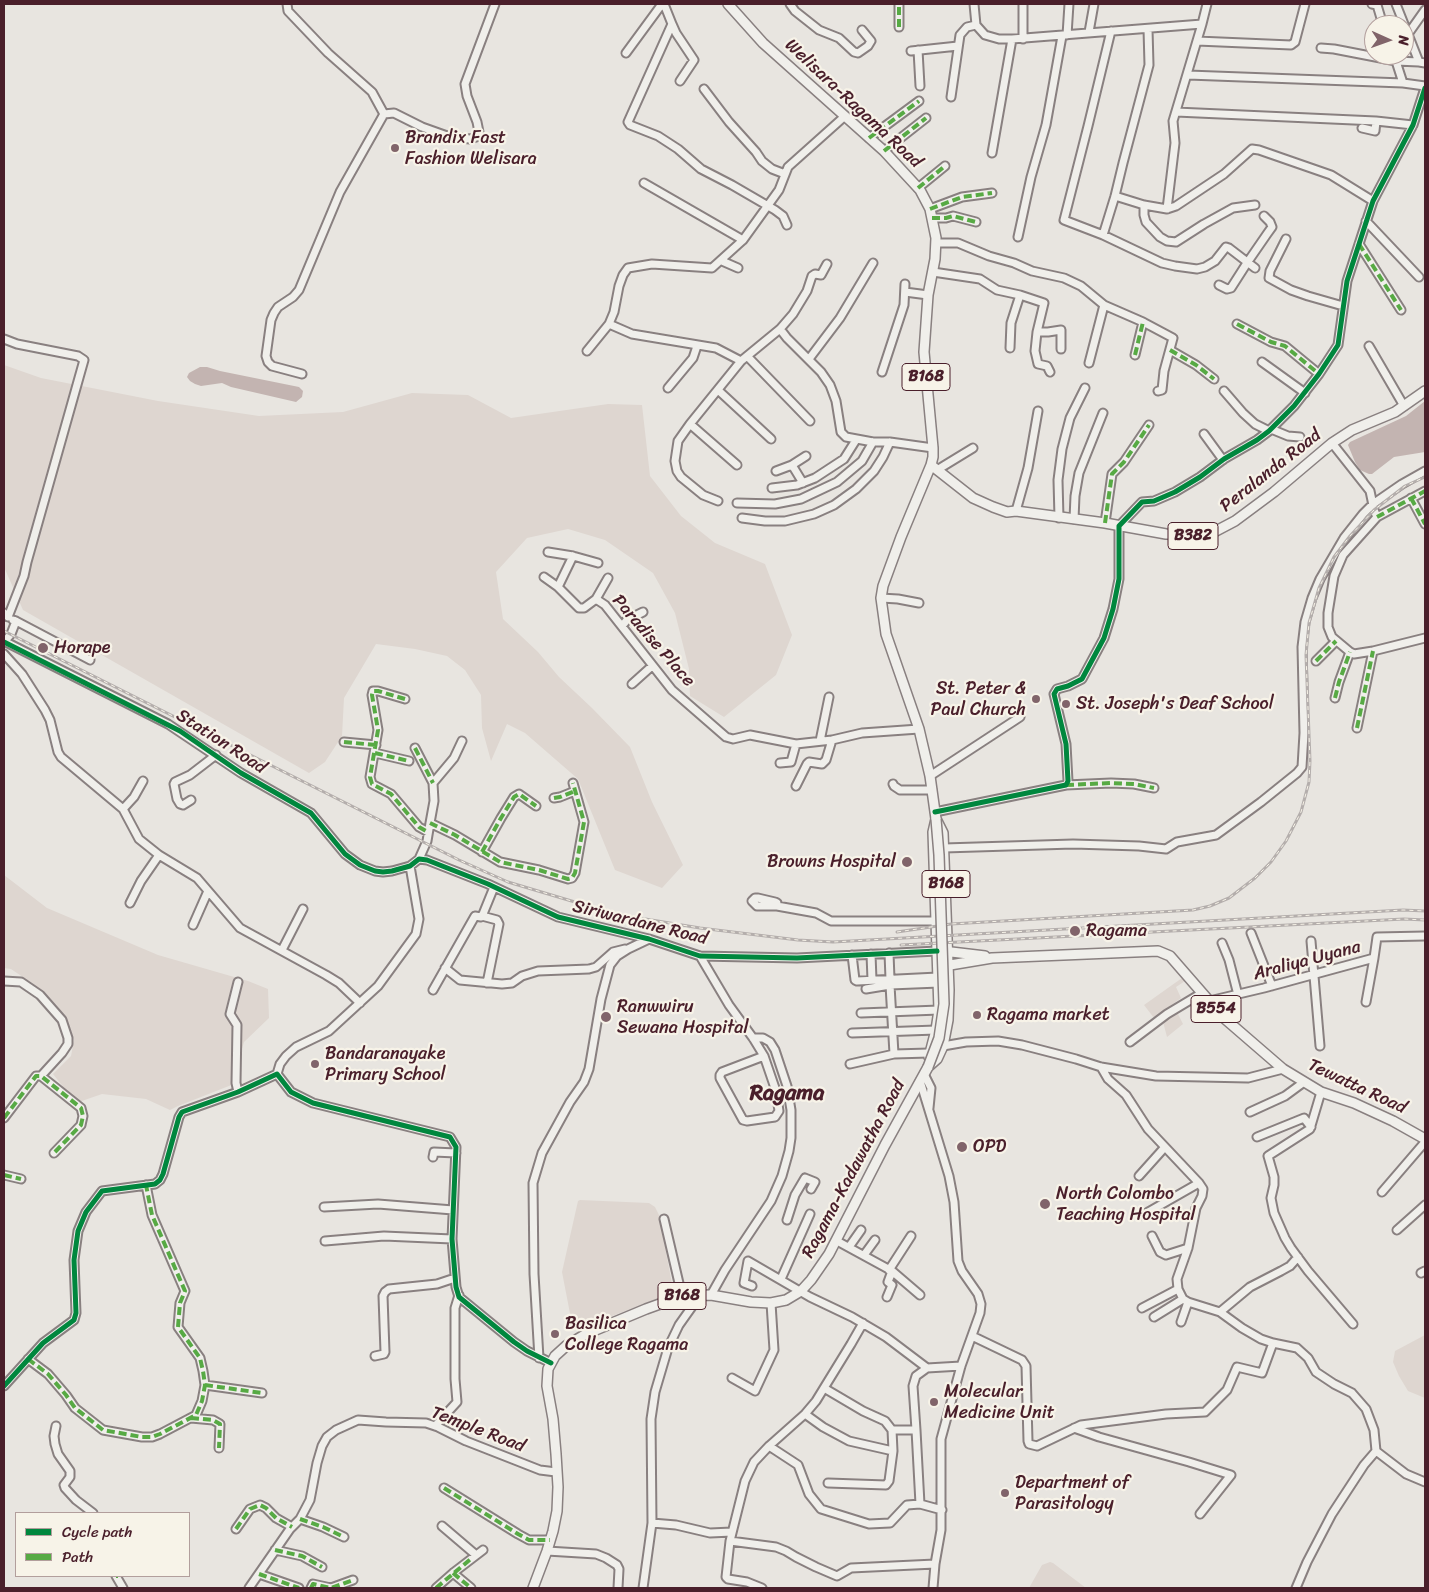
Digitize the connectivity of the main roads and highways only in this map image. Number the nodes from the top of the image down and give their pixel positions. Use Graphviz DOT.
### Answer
graph roads {
  1 [pos="728,4"];
  2 [pos="1425,391"];
  3 [pos="934,468"];
  4 [pos="936,815"];
  5 [pos="937,951"];
  6 [pos="948,951"];
  7 [pos="992,958"];
  8 [pos="938,966"];
  9 [pos="948,966"];
  10 [pos="924,1074"];
  11 [pos="1425,1140"];
  12 [pos="533,1588"];
  1 -- 3 [label="main road, Welisara-Ragama Road / B168"];
  2 -- 3 [label="main road, Peralanda Road / B382"];
  3 -- 4 [label="main road, Welisara-Ragama Road / B168"];
  4 -- 5 [label="main road, B168"];
  4 -- 6 [label="main road, B168"];
  4 -- 10 [label="main road, B168, bridge"];
  5 -- 6 [label="main road, Tewatta Road"];
  5 -- 8 [label="main road, B168"];
  6 -- 7 [label="main road, Tewatta Road / B554"];
  6 -- 9 [label="main road, B168"];
  7 -- 9 [label="main road, Tewatta Road / B554"];
  7 -- 11 [label="main road, Tewatta Road / B554"];
  8 -- 9 [label="main road, Tewatta Road"];
  8 -- 10 [label="main road, B168"];
  9 -- 10 [label="main road, B168"];
  10 -- 12 [label="main road, Ragama-Kadawatha Road / B168"];
}
